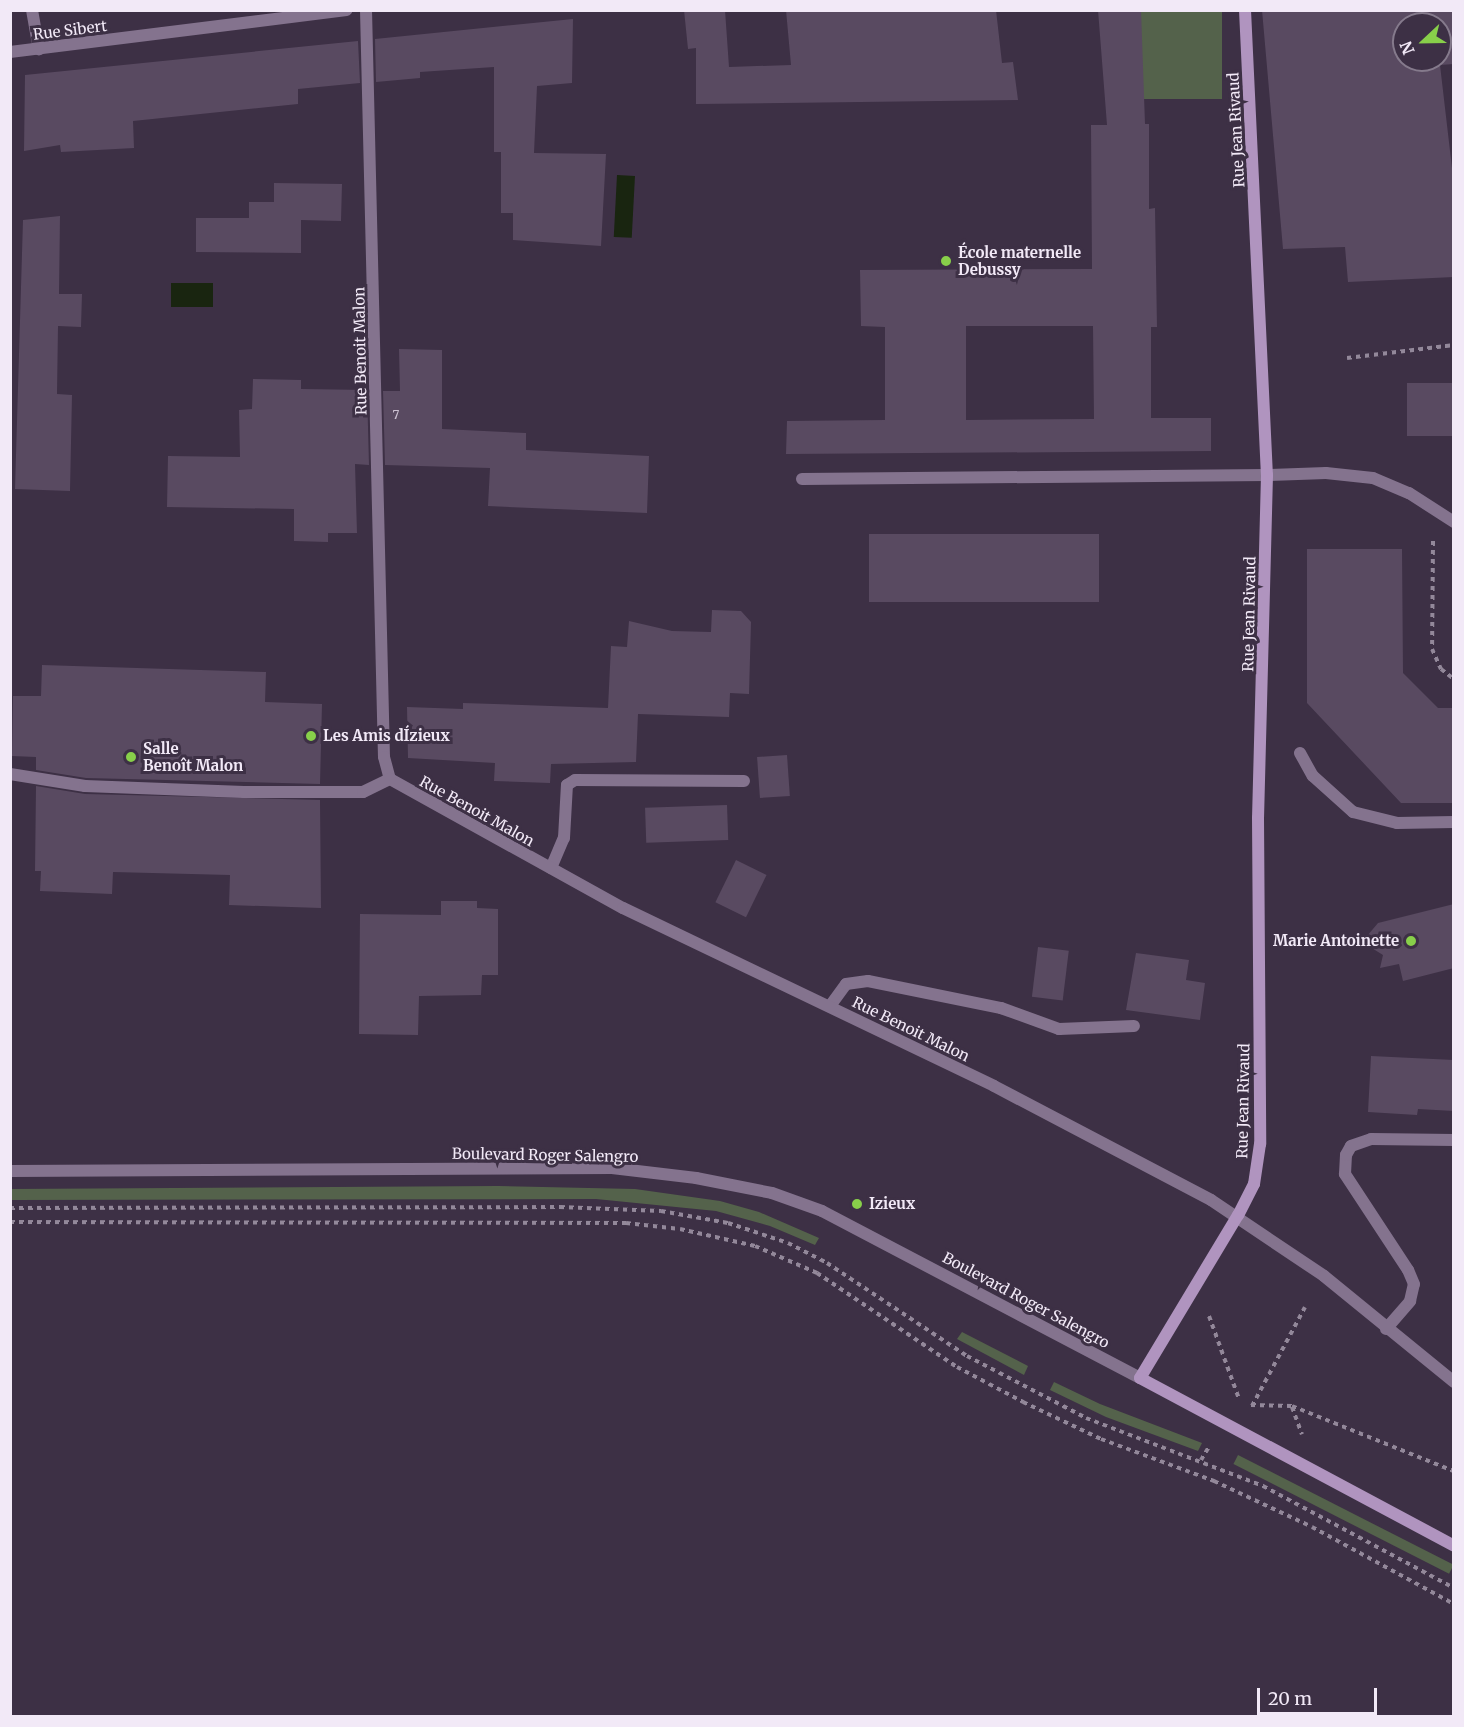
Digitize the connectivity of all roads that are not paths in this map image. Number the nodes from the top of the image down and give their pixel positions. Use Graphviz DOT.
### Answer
graph roads {
  1 [pos="32,10"];
  2 [pos="346,10"];
  3 [pos="366,10"];
  4 [pos="1245,10"];
  5 [pos="39,49"];
  6 [pos="10,52"];
  7 [pos="1267,475"];
  8 [pos="802,479"];
  9 [pos="1453,521"];
  10 [pos="1300,753"];
  11 [pos="10,774"];
  12 [pos="390,779"];
  13 [pos="744,781"];
  14 [pos="1454,822"];
  15 [pos="551,868"];
  16 [pos="830,1006"];
  17 [pos="1134,1026"];
  18 [pos="1454,1140"];
  19 [pos="10,1171"];
  20 [pos="1238,1215"];
  21 [pos="1386,1329"];
  22 [pos="1140,1378"];
  23 [pos="1454,1382"];
  24 [pos="1454,1546"];
  1 -- 5 [label="street"];
  2 -- 5 [label="street, Rue Sibert"];
  3 -- 12 [label="street, Rue Benoit Malon"];
  4 -- 7 [label="main road, Rue Jean Rivaud"];
  5 -- 6 [label="street, Rue Sibert"];
  7 -- 8 [label="street"];
  7 -- 9 [label="street"];
  7 -- 20 [label="main road, Rue Jean Rivaud"];
  10 -- 14 [label="street"];
  11 -- 12 [label="street"];
  12 -- 15 [label="street, Rue Benoit Malon"];
  13 -- 15 [label="street"];
  15 -- 16 [label="street, Rue Benoit Malon"];
  16 -- 17 [label="street"];
  16 -- 20 [label="street, Rue Benoit Malon"];
  18 -- 21 [label="street"];
  19 -- 22 [label="street, Boulevard Roger Salengro"];
  20 -- 21 [label="street"];
  20 -- 22 [label="main road, Rue Jean Rivaud"];
  21 -- 23 [label="street"];
  22 -- 24 [label="main road"];
}
